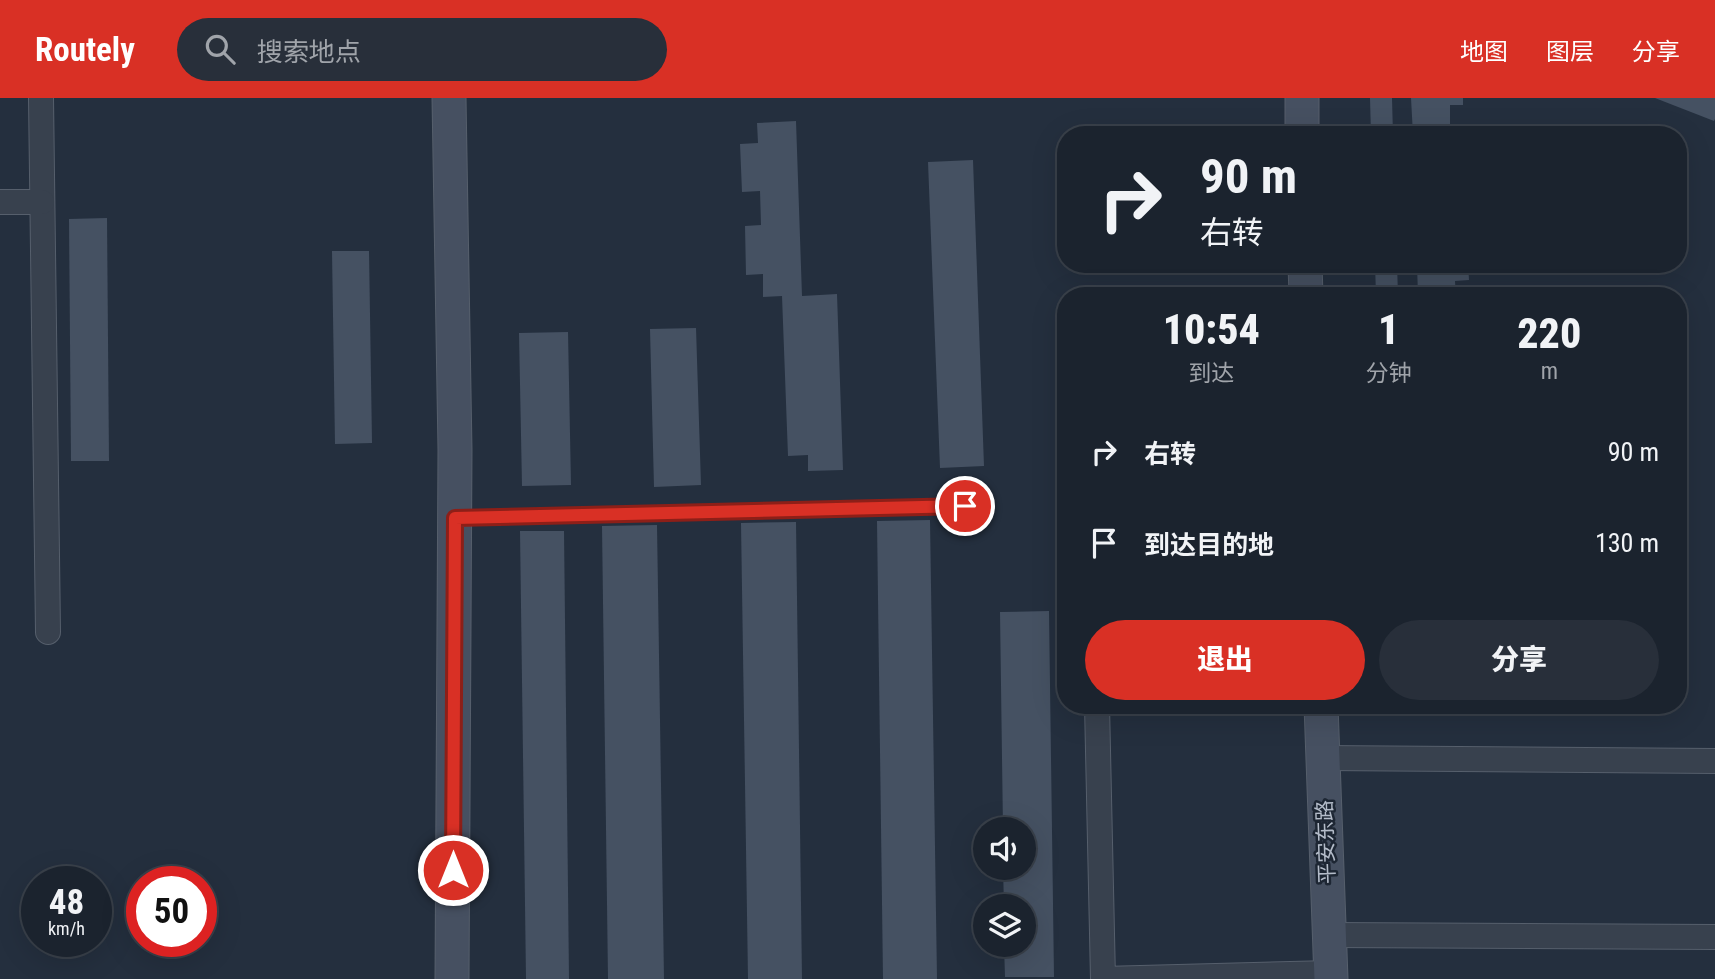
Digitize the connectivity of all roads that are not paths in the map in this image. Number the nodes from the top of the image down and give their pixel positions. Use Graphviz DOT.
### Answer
graph roads {
  1 [pos="41,98"];
  2 [pos="449,98"];
  3 [pos="1302,98"];
  4 [pos="1302,126"];
  5 [pos="0,202"];
  6 [pos="42,202"];
  7 [pos="965,506"];
  8 [pos="455,518"];
  9 [pos="48,632"];
  10 [pos="1097,714"];
  11 [pos="1321,714"];
  12 [pos="1323,758"];
  13 [pos="1715,761"];
  14 [pos="1329,935"];
  15 [pos="1715,937"];
  16 [pos="1331,976"];
  17 [pos="452,979"];
  18 [pos="1103,979"];
  1 -- 6 [label="street"];
  2 -- 8 [label="main road"];
  3 -- 4 [label="main road"];
  5 -- 6 [label="street"];
  6 -- 9 [label="street"];
  7 -- 8 [label="lane"];
  8 -- 17 [label="main road"];
  10 -- 18 [label="street"];
  11 -- 12 [label="main road, 平安东路"];
  12 -- 13 [label="street"];
  12 -- 14 [label="main road, 平安东路"];
  14 -- 15 [label="street"];
  14 -- 16 [label="main road, 平安东路"];
  16 -- 18 [label="street"];
}
